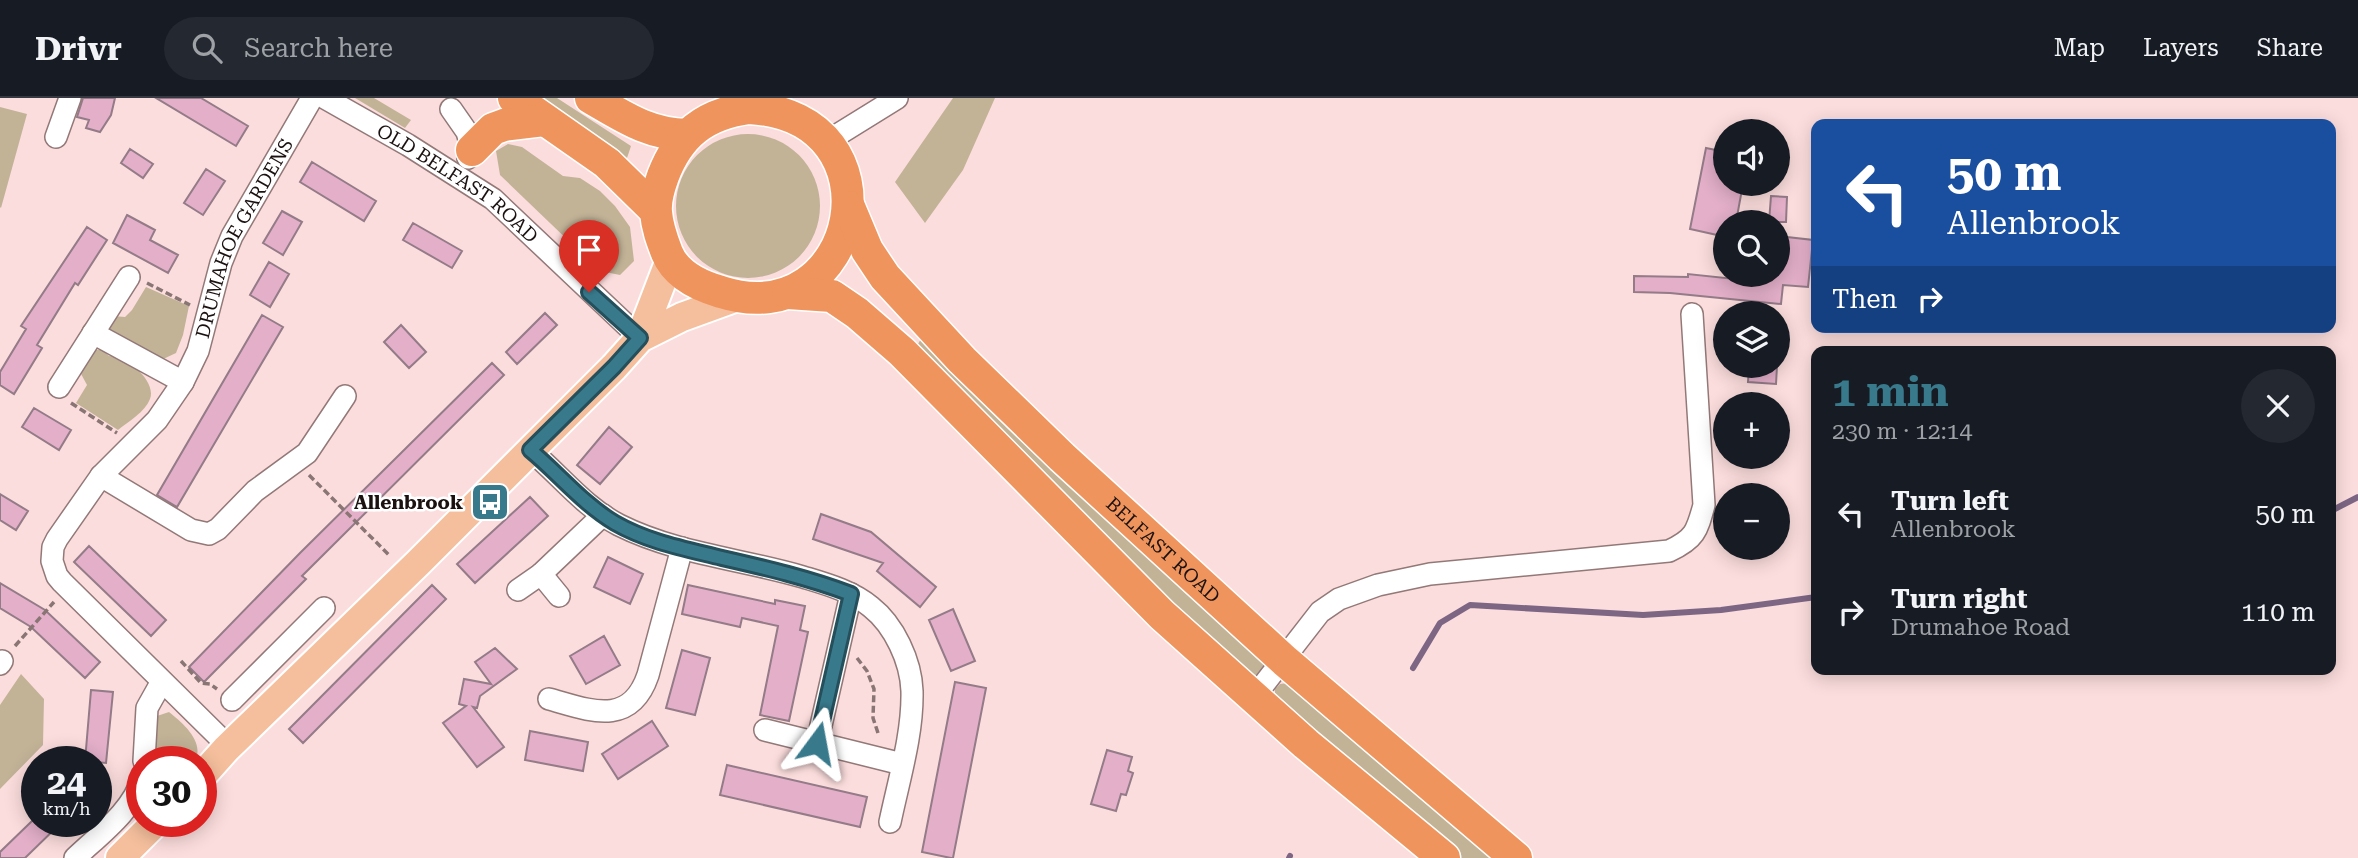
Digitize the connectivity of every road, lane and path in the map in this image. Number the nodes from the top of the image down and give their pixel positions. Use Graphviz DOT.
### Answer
graph roads {
  1 [pos="70,98"];
  2 [pos="312,98"];
  3 [pos="325,98"];
  4 [pos="514,98"];
  5 [pos="591,98"];
  6 [pos="897,98"];
  7 [pos="451,109"];
  8 [pos="544,120"];
  9 [pos="687,135"];
  10 [pos="56,137"];
  11 [pos="826,142"];
  12 [pos="464,162"];
  13 [pos="849,207"];
  14 [pos="655,210"];
  15 [pos="670,260"];
  16 [pos="129,277"];
  17 [pos="788,293"];
  18 [pos="737,298"];
  19 [pos="207,314"];
  20 [pos="1692,314"];
  21 [pos="93,333"];
  22 [pos="640,338"];
  23 [pos="183,382"];
  24 [pos="59,387"];
  25 [pos="345,396"];
  26 [pos="133,443"];
  27 [pos="530,450"];
  28 [pos="297,462"];
  29 [pos="101,475"];
  30 [pos="603,514"];
  31 [pos="682,548"];
  32 [pos="399,565"];
  33 [pos="541,574"];
  34 [pos="67,589"];
  35 [pos="518,590"];
  36 [pos="851,594"];
  37 [pos="559,596"];
  38 [pos="324,608"];
  39 [pos="307,626"];
  40 [pos="838,648"];
  41 [pos="329,651"];
  42 [pos="181,661"];
  43 [pos="1285,661"];
  44 [pos="1,663"];
  45 [pos="161,682"];
  46 [pos="1254,697"];
  47 [pos="549,699"];
  48 [pos="232,700"];
  49 [pos="765,730"];
  50 [pos="817,743"];
  51 [pos="145,746"];
  52 [pos="226,749"];
  53 [pos="217,759"];
  54 [pos="902,764"];
  55 [pos="126,806"];
  56 [pos="890,822"];
  57 [pos="141,837"];
  58 [pos="75,858"];
  59 [pos="120,858"];
  60 [pos="1444,858"];
  61 [pos="1516,858"];
  1 -- 10 [label="street"];
  2 -- 19 [label="street, DRUMAHOE GARDENS"];
  3 -- 12 [label="street, OLD BELFAST ROAD"];
  4 -- 8 [label="highway"];
  5 -- 9 [label="highway"];
  6 -- 11 [label="street"];
  7 -- 12 [label="street"];
  8 -- 12 [label="highway"];
  8 -- 14 [label="highway"];
  9 -- 11 [label="highway"];
  9 -- 14 [label="highway"];
  11 -- 13 [label="highway"];
  12 -- 22 [label="street, OLD BELFAST ROAD"];
  13 -- 17 [label="highway"];
  13 -- 43 [label="highway, BELFAST ROAD"];
  14 -- 15 [label="highway"];
  15 -- 18 [label="highway"];
  15 -- 22 [label="main road"];
  16 -- 19 [label="path"];
  16 -- 21 [label="street"];
  17 -- 18 [label="highway"];
  17 -- 46 [label="highway"];
  18 -- 22 [label="main road"];
  19 -- 23 [label="street, DRUMAHOE GARDENS"];
  20 -- 43 [label="street"];
  21 -- 23 [label="street"];
  21 -- 24 [label="street"];
  22 -- 27 [label="main road"];
  23 -- 26 [label="street, DRUMAHOE GARDENS"];
  24 -- 26 [label="path"];
  25 -- 28 [label="street"];
  26 -- 29 [label="street, DRUMAHOE GARDENS"];
  27 -- 30 [label="street"];
  27 -- 41 [label="main road"];
  28 -- 29 [label="street"];
  28 -- 32 [label="path"];
  29 -- 34 [label="street, DRUMAHOE GARDENS"];
  30 -- 31 [label="street"];
  30 -- 33 [label="street"];
  31 -- 36 [label="street"];
  31 -- 47 [label="street"];
  33 -- 35 [label="street"];
  33 -- 37 [label="street"];
  34 -- 44 [label="path"];
  34 -- 45 [label="street, DRUMAHOE GARDENS"];
  36 -- 40 [label="street"];
  36 -- 54 [label="street"];
  38 -- 39 [label="street"];
  39 -- 41 [label="street"];
  39 -- 48 [label="street"];
  40 -- 50 [label="street"];
  40 -- 54 [label="path"];
  41 -- 52 [label="main road"];
  42 -- 48 [label="path"];
  43 -- 46 [label="street"];
  43 -- 61 [label="highway, BELFAST ROAD"];
  45 -- 51 [label="street"];
  45 -- 52 [label="street, DRUMAHOE GARDENS"];
  46 -- 60 [label="highway"];
  49 -- 50 [label="street"];
  50 -- 54 [label="street"];
  52 -- 53 [label="main road"];
  54 -- 56 [label="street"];
  55 -- 58 [label="street"];
  57 -- 59 [label="main road"];
}
